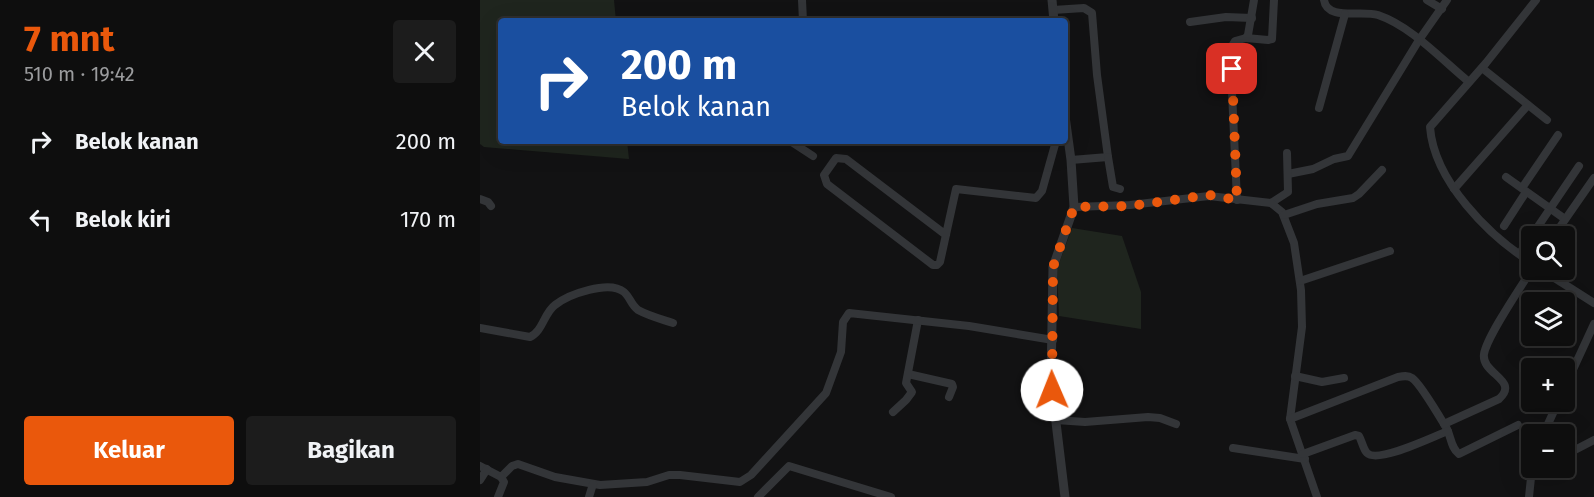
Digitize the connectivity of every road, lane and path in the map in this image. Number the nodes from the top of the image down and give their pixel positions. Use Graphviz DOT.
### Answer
graph roads {
  1 [pos="802,0"];
  2 [pos="1254,0"];
  3 [pos="1274,0"];
  4 [pos="1324,0"];
  5 [pos="1427,0"];
  6 [pos="1447,0"];
  7 [pos="1536,0"];
  8 [pos="1052,5"];
  9 [pos="1442,9"];
  10 [pos="1345,14"];
  11 [pos="804,18"];
  12 [pos="1252,18"];
  13 [pos="1190,22"];
  14 [pos="1246,38"];
  15 [pos="1419,40"];
  16 [pos="1482,68"];
  17 [pos="1469,82"];
  18 [pos="1528,105"];
  19 [pos="1319,108"];
  20 [pos="1547,120"];
  21 [pos="1558,135"];
  22 [pos="1068,138"];
  23 [pos="795,144"];
  24 [pos="1055,144"];
  25 [pos="1287,153"];
  26 [pos="813,156"];
  27 [pos="1108,157"];
  28 [pos="1071,160"];
  29 [pos="1578,166"];
  30 [pos="1382,170"];
  31 [pos="1288,174"];
  32 [pos="1506,177"];
  33 [pos="1594,178"];
  34 [pos="1120,189"];
  35 [pos="1454,189"];
  36 [pos="1524,190"];
  37 [pos="480,199"];
  38 [pos="1237,200"];
  39 [pos="1271,203"];
  40 [pos="491,206"];
  41 [pos="1074,207"];
  42 [pos="1550,208"];
  43 [pos="1284,215"];
  44 [pos="1565,219"];
  45 [pos="1504,226"];
  46 [pos="1538,226"];
  47 [pos="1560,226"];
  48 [pos="946,235"];
  49 [pos="1390,251"];
  50 [pos="1521,256"];
  51 [pos="1525,280"];
  52 [pos="1558,280"];
  53 [pos="1300,281"];
  54 [pos="1594,303"];
  55 [pos="918,321"];
  56 [pos="673,322"];
  57 [pos="1594,324"];
  58 [pos="480,328"];
  59 [pos="1053,340"];
  60 [pos="1575,365"];
  61 [pos="908,374"];
  62 [pos="1295,376"];
  63 [pos="1344,378"];
  64 [pos="949,397"];
  65 [pos="893,412"];
  66 [pos="1290,419"];
  67 [pos="1056,420"];
  68 [pos="1176,424"];
  69 [pos="1518,426"];
  70 [pos="1446,428"];
  71 [pos="1594,440"];
  72 [pos="1233,448"];
  73 [pos="1575,450"];
  74 [pos="1304,456"];
  75 [pos="483,468"];
  76 [pos="501,477"];
  77 [pos="1531,478"];
  78 [pos="480,480"];
  79 [pos="593,484"];
  80 [pos="498,497"];
  81 [pos="589,497"];
  82 [pos="758,497"];
  83 [pos="891,497"];
  84 [pos="1065,497"];
  85 [pos="1317,497"];
  86 [pos="1528,497"];
  1 -- 11 [label="street"];
  2 -- 12 [label="street"];
  3 -- 14 [label="street"];
  4 -- 10 [label="street"];
  5 -- 9 [label="street"];
  6 -- 9 [label="street"];
  7 -- 16 [label="street"];
  8 -- 27 [label="street"];
  9 -- 15 [label="street"];
  10 -- 15 [label="street"];
  10 -- 19 [label="street"];
  12 -- 13 [label="street"];
  12 -- 14 [label="street"];
  14 -- 38 [label="street"];
  15 -- 17 [label="street"];
  15 -- 31 [label="street"];
  16 -- 17 [label="street"];
  16 -- 18 [label="street"];
  17 -- 35 [label="street"];
  18 -- 20 [label="street"];
  18 -- 35 [label="street"];
  21 -- 36 [label="street"];
  22 -- 28 [label="street"];
  23 -- 26 [label="street"];
  24 -- 48 [label="street"];
  25 -- 31 [label="street"];
  27 -- 28 [label="street"];
  27 -- 34 [label="street"];
  28 -- 41 [label="street"];
  29 -- 42 [label="street"];
  30 -- 43 [label="street"];
  31 -- 39 [label="street"];
  32 -- 36 [label="street"];
  33 -- 44 [label="street"];
  35 -- 50 [label="street"];
  36 -- 42 [label="street"];
  36 -- 45 [label="street"];
  37 -- 40 [label="street"];
  38 -- 39 [label="street"];
  38 -- 41 [label="street"];
  39 -- 43 [label="street"];
  41 -- 59 [label="street"];
  42 -- 44 [label="street"];
  42 -- 46 [label="street"];
  43 -- 53 [label="street"];
  44 -- 47 [label="street"];
  48 -- 48 [label="street"];
  49 -- 53 [label="street"];
  51 -- 70 [label="street"];
  52 -- 54 [label="street"];
  53 -- 62 [label="street"];
  55 -- 59 [label="street"];
  55 -- 61 [label="street"];
  55 -- 79 [label="street"];
  56 -- 58 [label="street"];
  57 -- 60 [label="street"];
  59 -- 67 [label="street"];
  61 -- 64 [label="street"];
  61 -- 65 [label="street"];
  62 -- 63 [label="street"];
  62 -- 66 [label="street"];
  66 -- 70 [label="street"];
  66 -- 74 [label="street"];
  67 -- 68 [label="street"];
  67 -- 84 [label="street"];
  69 -- 70 [label="street"];
  70 -- 74 [label="street"];
  71 -- 73 [label="street"];
  72 -- 74 [label="street"];
  74 -- 85 [label="street"];
  75 -- 76 [label="street"];
  75 -- 78 [label="street"];
  76 -- 79 [label="street"];
  76 -- 80 [label="street"];
  77 -- 86 [label="street"];
  79 -- 81 [label="street"];
  82 -- 83 [label="street"];
}
